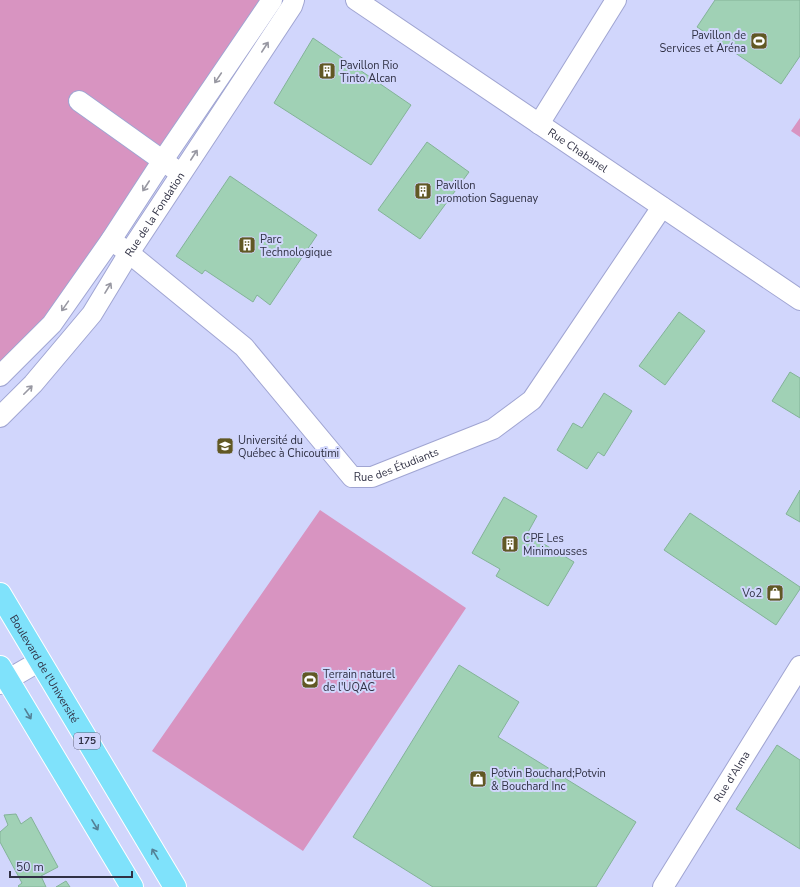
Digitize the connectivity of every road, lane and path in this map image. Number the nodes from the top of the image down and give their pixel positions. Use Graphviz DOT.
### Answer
graph roads {
  1 [pos="272,0"];
  2 [pos="294,0"];
  3 [pos="356,0"];
  4 [pos="616,0"];
  5 [pos="79,101"];
  6 [pos="539,124"];
  7 [pos="163,160"];
  8 [pos="182,174"];
  9 [pos="662,207"];
  10 [pos="111,240"];
  11 [pos="129,253"];
  12 [pos="800,300"];
  13 [pos="0,376"];
  14 [pos="0,417"];
  15 [pos="0,594"];
  16 [pos="40,661"];
  17 [pos="800,666"];
  18 [pos="3,677"];
  19 [pos="132,887"];
  20 [pos="175,887"];
  21 [pos="663,887"];
  1 -- 7 [label="street, Rue de la Fondation, one-way"];
  8 -- 2 [label="street, Rue de la Fondation, one-way"];
  3 -- 6 [label="street, Rue Chabanel"];
  4 -- 6 [label="street"];
  5 -- 7 [label="street"];
  6 -- 9 [label="street, Rue Chabanel"];
  7 -- 8 [label="street"];
  7 -- 10 [label="street, Rue de la Fondation, one-way"];
  8 -- 11 [label="street, Rue de la Fondation"];
  9 -- 11 [label="street, Rue des Étudiants"];
  9 -- 12 [label="street, Rue Chabanel"];
  10 -- 11 [label="street, Rue des Étudiants"];
  10 -- 13 [label="street, Rue de la Fondation, one-way"];
  14 -- 11 [label="street, Rue de la Fondation, one-way"];
  15 -- 16 [label="main road, Boulevard de l'Université / 175"];
  16 -- 18 [label="street"];
  20 -- 16 [label="main road, Boulevard de l'Université / 175, one-way"];
  17 -- 21 [label="street, Rue d'Alma"];
  18 -- 19 [label="main road, one-way"];
}
